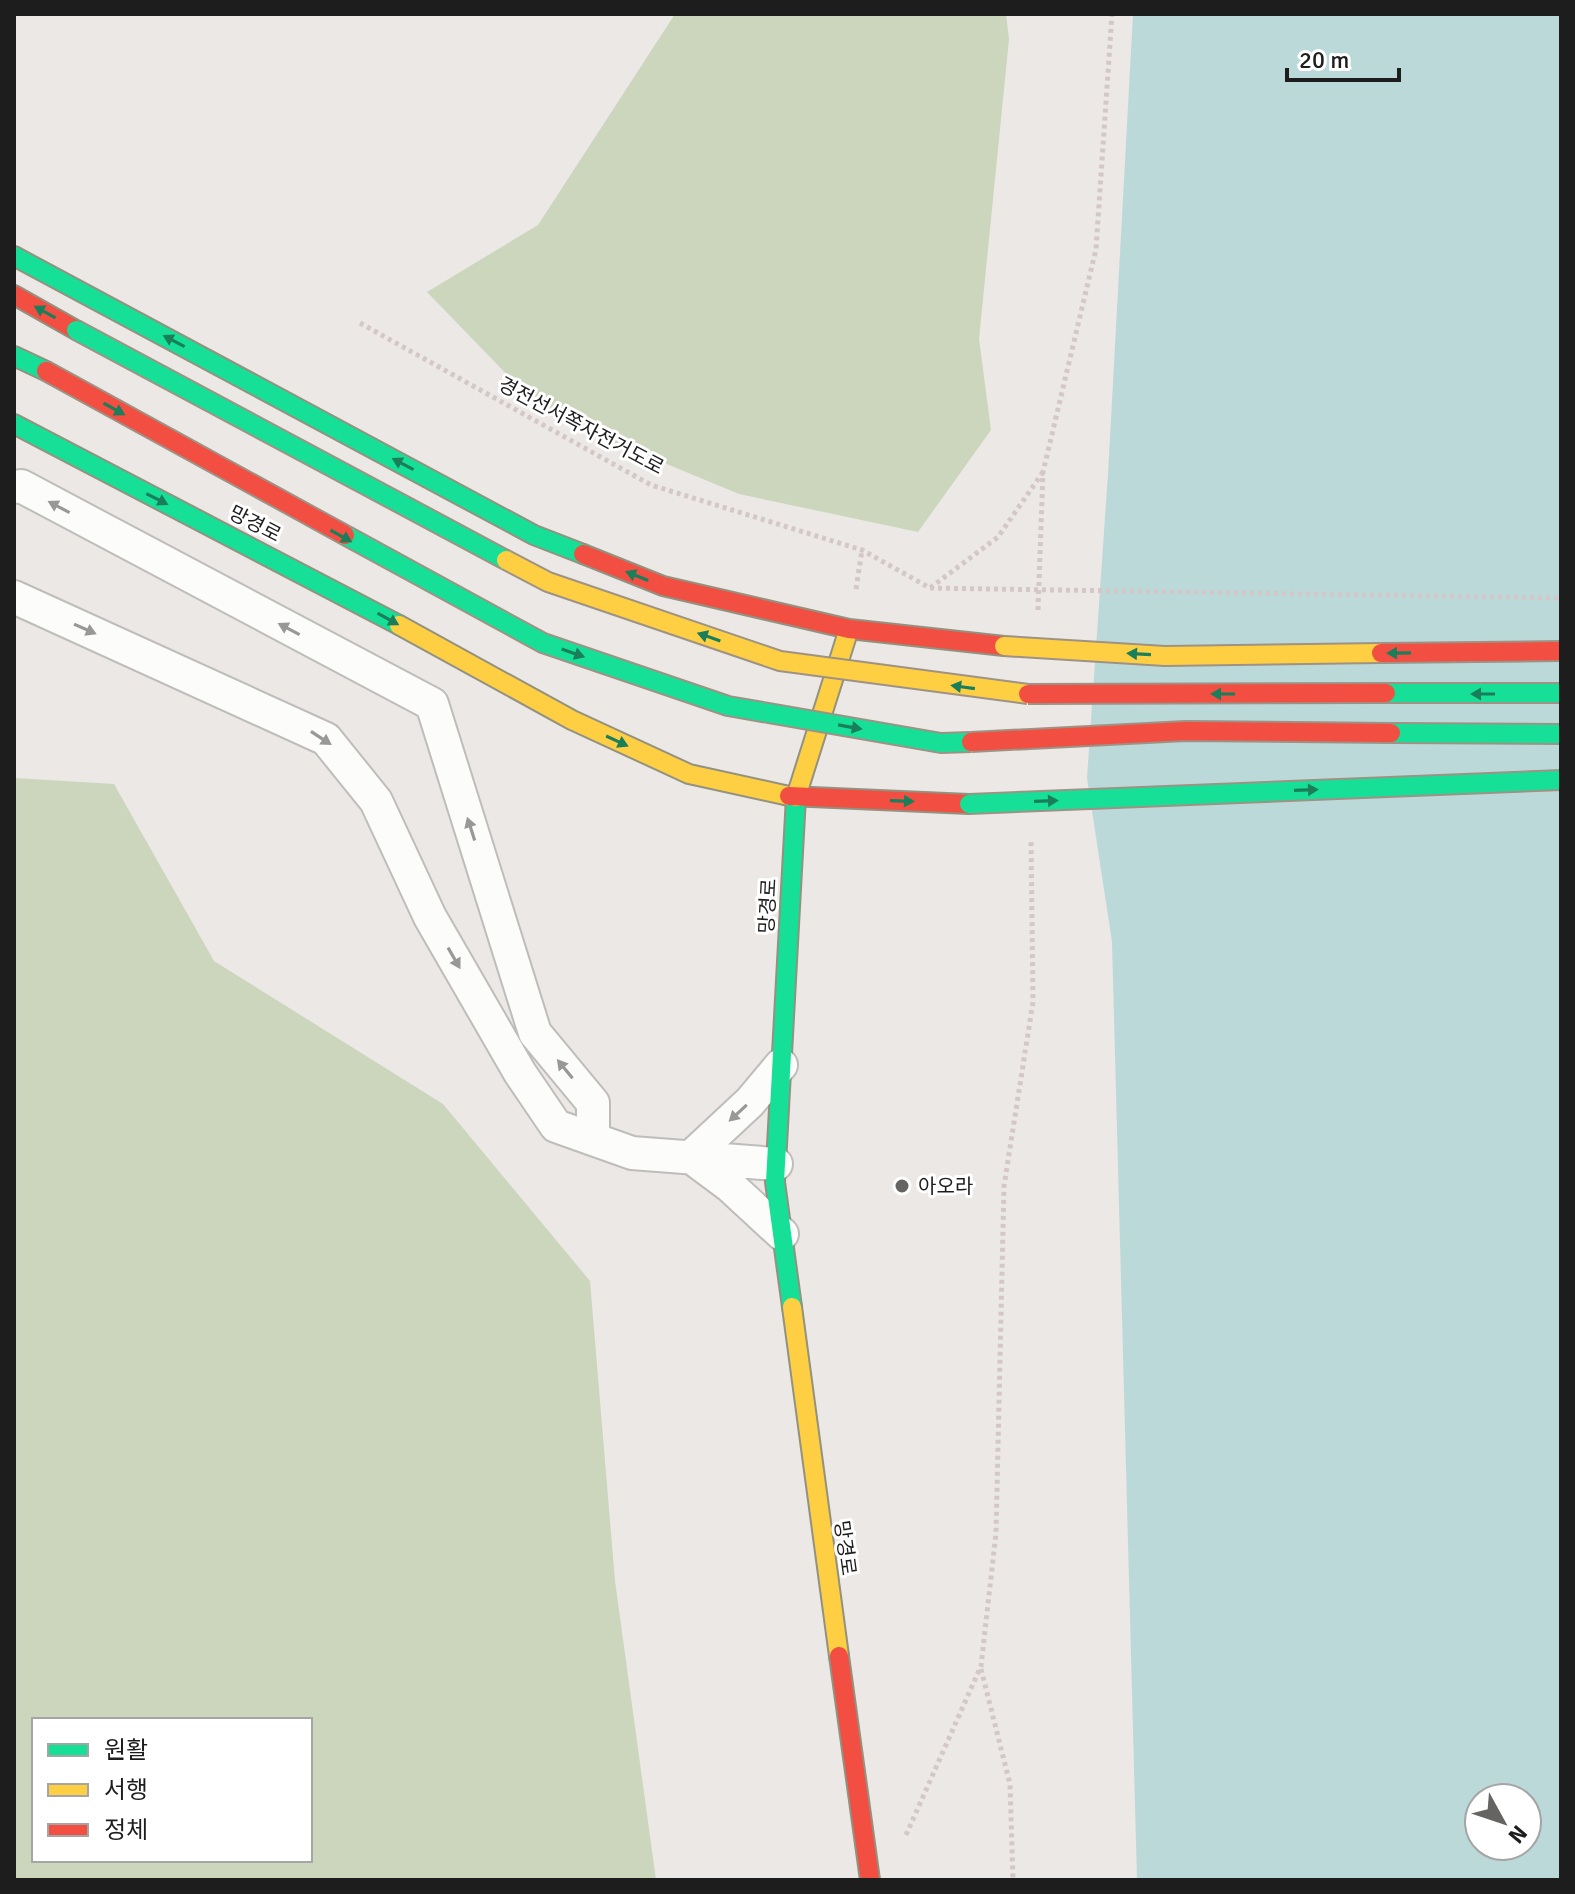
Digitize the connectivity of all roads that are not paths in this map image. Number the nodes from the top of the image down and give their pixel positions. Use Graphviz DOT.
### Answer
graph roads {
  1 [pos="14,256"];
  2 [pos="14,295"];
  3 [pos="14,356"];
  4 [pos="14,424"];
  5 [pos="14,487"];
  6 [pos="14,597"];
  7 [pos="849,629"];
  8 [pos="1561,651"];
  9 [pos="1561,693"];
  10 [pos="1561,734"];
  11 [pos="1561,780"];
  12 [pos="796,797"];
  13 [pos="781,1065"];
  14 [pos="593,1137"];
  15 [pos="691,1157"];
  16 [pos="776,1164"];
  17 [pos="782,1234"];
  18 [pos="870,1880"];
  7 -- 1 [label="main road, one-way"];
  9 -- 2 [label="main road, one-way, bridge"];
  3 -- 10 [label="main road, one-way, bridge"];
  4 -- 12 [label="main road, 망경로, one-way"];
  14 -- 5 [label="street, one-way"];
  6 -- 14 [label="street, one-way"];
  8 -- 7 [label="main road, one-way, bridge"];
  7 -- 12 [label="main road"];
  12 -- 11 [label="main road, one-way, bridge"];
  12 -- 13 [label="main road, 망경로"];
  13 -- 15 [label="street, one-way"];
  13 -- 16 [label="main road, 망경로"];
  14 -- 15 [label="street"];
  15 -- 16 [label="street"];
  15 -- 17 [label="street"];
  16 -- 17 [label="main road, 망경로"];
  17 -- 18 [label="main road, 망경로"];
}
